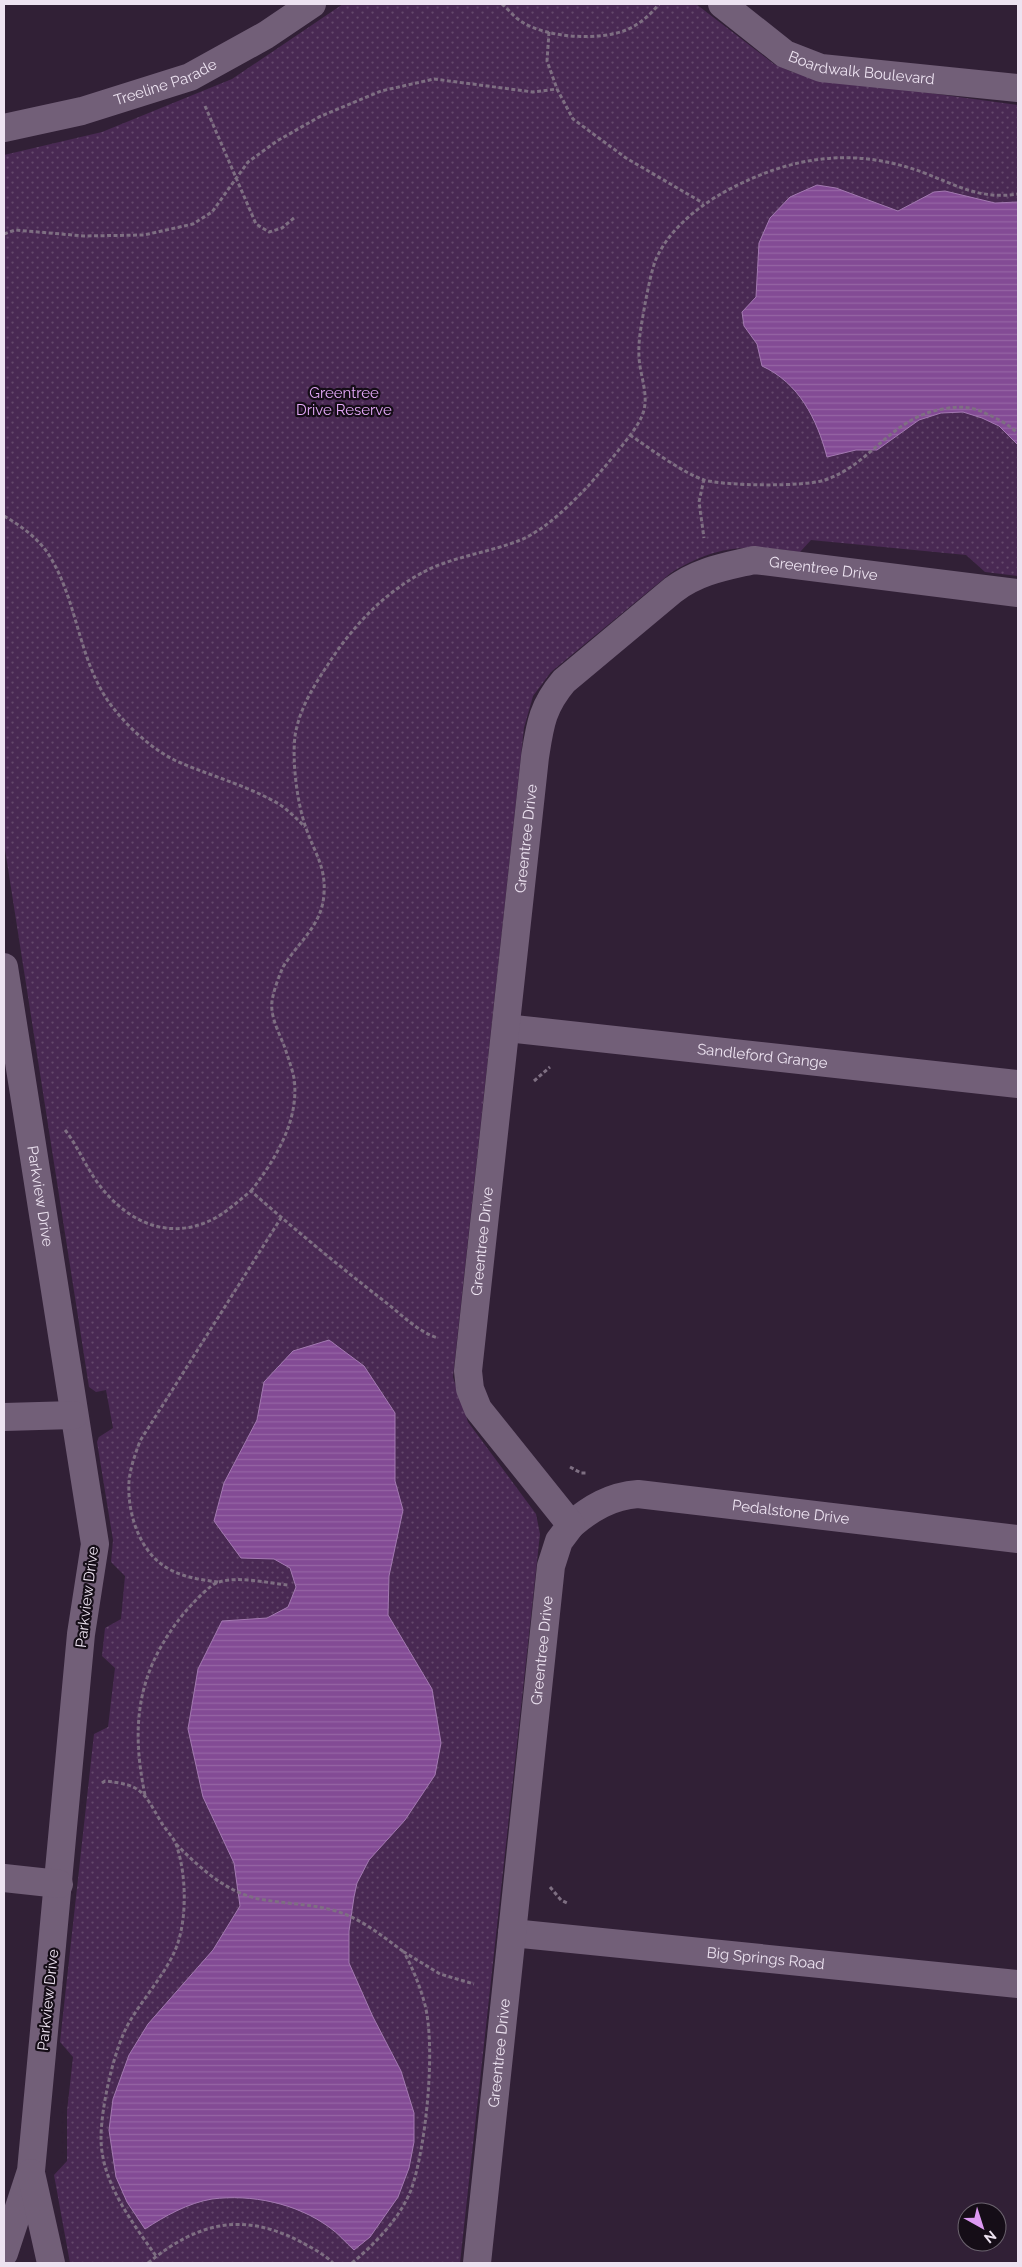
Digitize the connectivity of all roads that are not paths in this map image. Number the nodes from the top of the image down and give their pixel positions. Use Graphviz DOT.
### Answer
graph roads {
  1 [pos="312,4"];
  2 [pos="722,4"];
  3 [pos="1018,88"];
  4 [pos="4,128"];
  5 [pos="1018,594"];
  6 [pos="4,967"];
  7 [pos="506,1028"];
  8 [pos="1018,1084"];
  9 [pos="74,1414"];
  10 [pos="4,1416"];
  11 [pos="571,1525"];
  12 [pos="1018,1539"];
  13 [pos="4,1878"];
  14 [pos="59,1884"];
  15 [pos="512,1933"];
  16 [pos="1018,1984"];
  17 [pos="31,2171"];
  18 [pos="4,2253"];
  19 [pos="51,2263"];
  20 [pos="477,2263"];
  1 -- 4 [label="street, Treeline Parade"];
  2 -- 3 [label="street, Boardwalk Boulevard"];
  5 -- 7 [label="street, Greentree Drive"];
  6 -- 9 [label="street, Parkview Drive"];
  7 -- 8 [label="street, Sandleford Grange"];
  7 -- 11 [label="street, Greentree Drive"];
  9 -- 10 [label="street"];
  9 -- 14 [label="street, Parkview Drive"];
  11 -- 12 [label="street, Pedalstone Drive"];
  11 -- 15 [label="street, Greentree Drive"];
  13 -- 14 [label="street"];
  14 -- 17 [label="street, Parkview Drive"];
  15 -- 16 [label="street, Big Springs Road"];
  15 -- 20 [label="street, Greentree Drive"];
  17 -- 18 [label="street, Parkview Drive"];
  17 -- 19 [label="street, Parkview Drive"];
}
